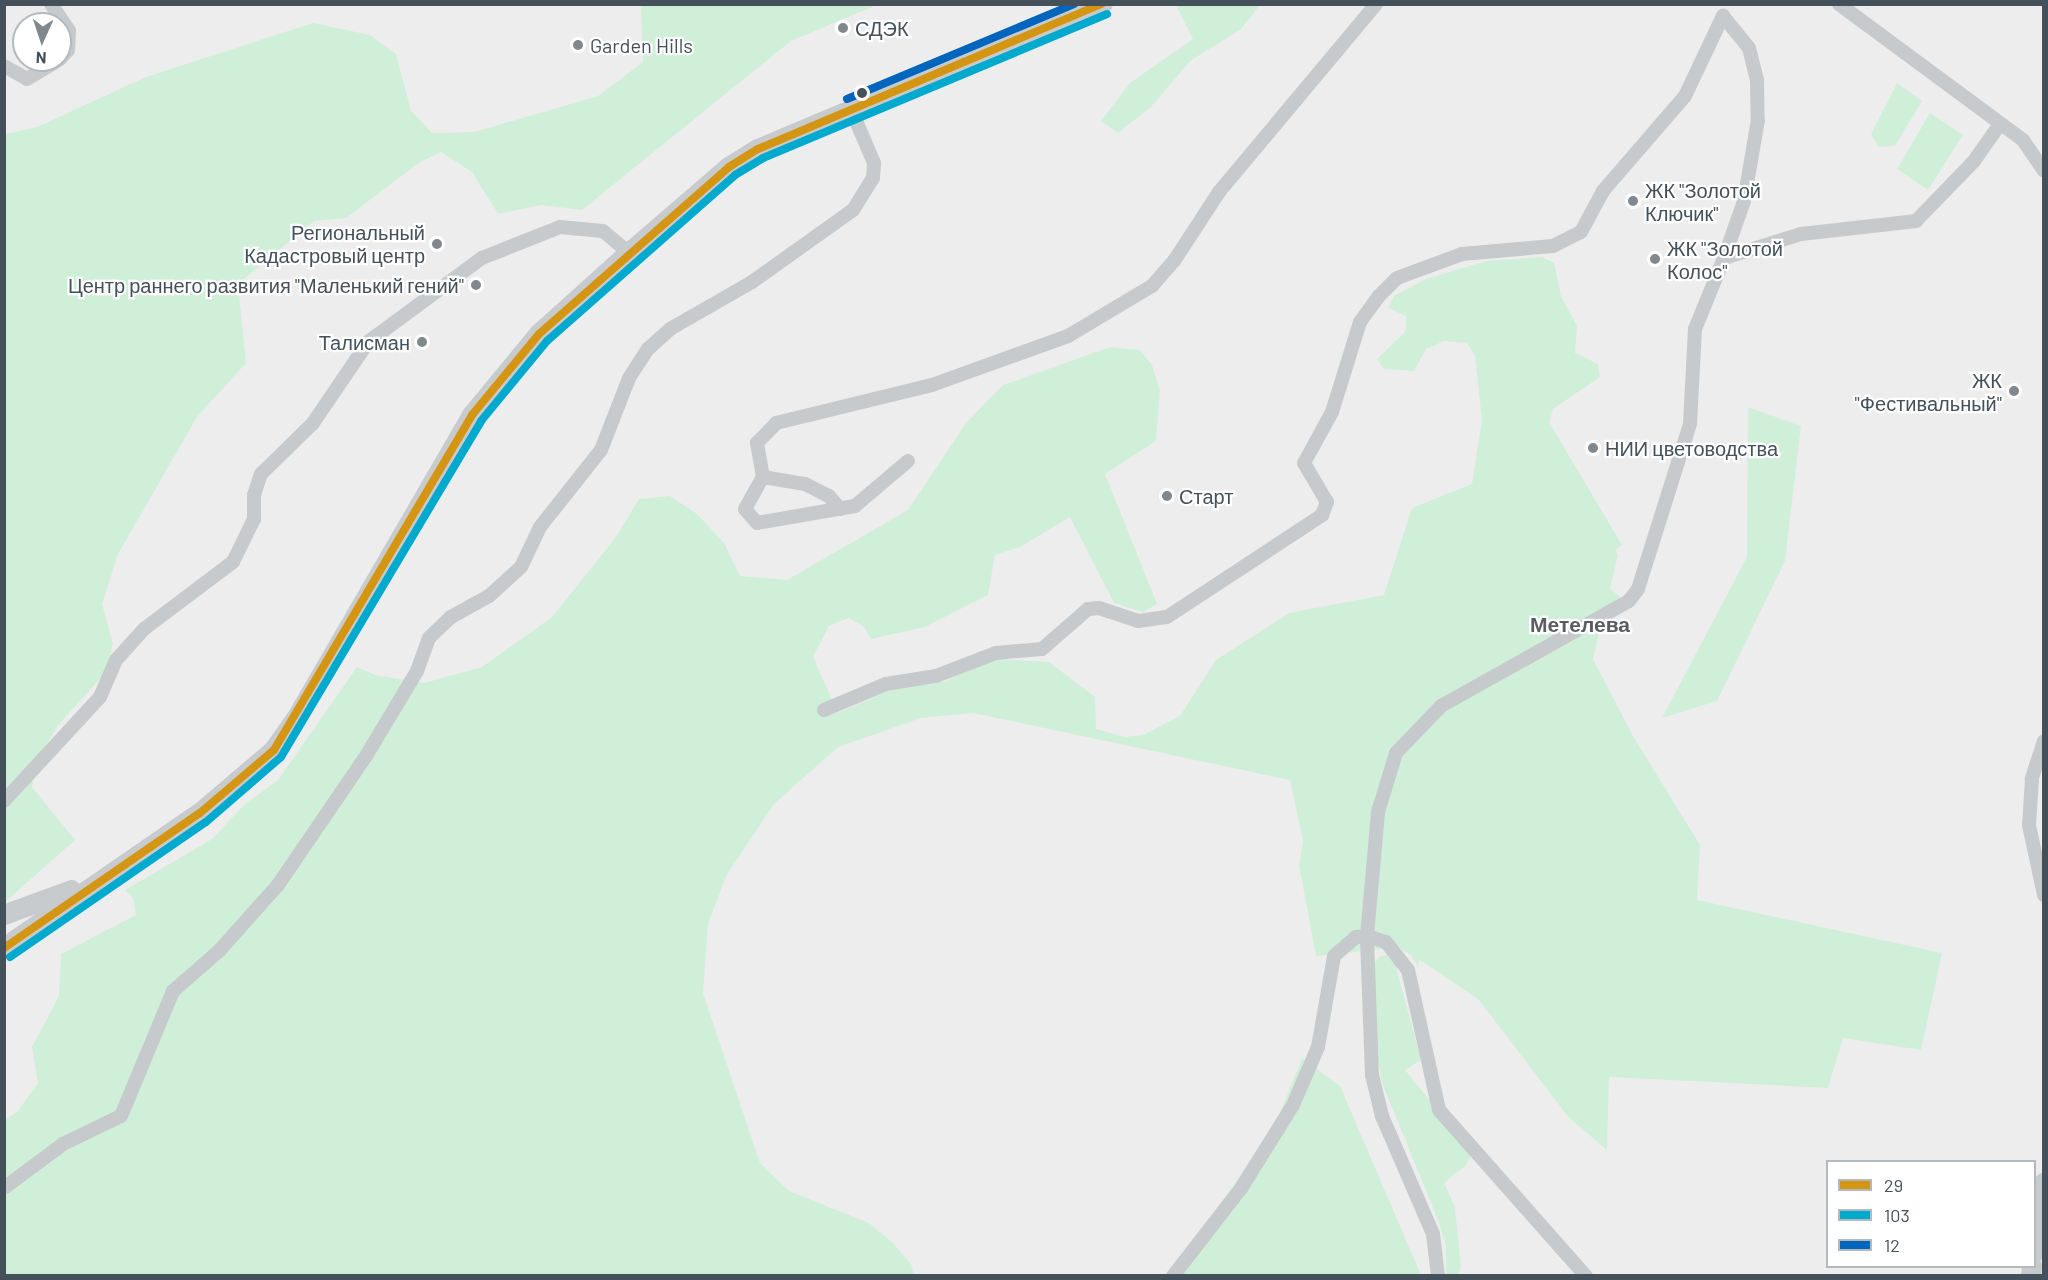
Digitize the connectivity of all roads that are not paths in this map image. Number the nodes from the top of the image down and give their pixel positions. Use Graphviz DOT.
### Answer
graph roads {
  1 [pos="1103,4"];
  2 [pos="1376,4"];
  3 [pos="1839,4"];
  4 [pos="15,72"];
  5 [pos="39,72"];
  6 [pos="851,109"];
  7 [pos="2000,124"];
  8 [pos="2043,171"];
  9 [pos="629,253"];
  10 [pos="1724,258"];
  11 [pos="908,461"];
  12 [pos="763,477"];
  13 [pos="840,509"];
  14 [pos="824,710"];
  15 [pos="2043,741"];
  16 [pos="4,801"];
  17 [pos="104,876"];
  18 [pos="2043,895"];
  19 [pos="4,915"];
  20 [pos="1367,936"];
  21 [pos="4,948"];
  22 [pos="2043,1183"];
  23 [pos="4,1188"];
  24 [pos="2036,1237"];
  25 [pos="1173,1275"];
  26 [pos="1438,1275"];
  27 [pos="1586,1275"];
  1 -- 6 [label="main road"];
  2 -- 12 [label="street"];
  3 -- 7 [label="street"];
  4 -- 5 [label="street"];
  6 -- 9 [label="main road"];
  6 -- 23 [label="street"];
  7 -- 8 [label="street"];
  7 -- 10 [label="street"];
  9 -- 16 [label="street"];
  9 -- 17 [label="main road"];
  10 -- 14 [label="street"];
  10 -- 20 [label="street"];
  11 -- 13 [label="street"];
  12 -- 13 [label="street"];
  12 -- 13 [label="street"];
  15 -- 18 [label="street"];
  17 -- 19 [label="main road"];
  17 -- 21 [label="main road"];
  20 -- 25 [label="street"];
  20 -- 26 [label="street"];
  20 -- 27 [label="street"];
  22 -- 24 [label="main road"];
}
